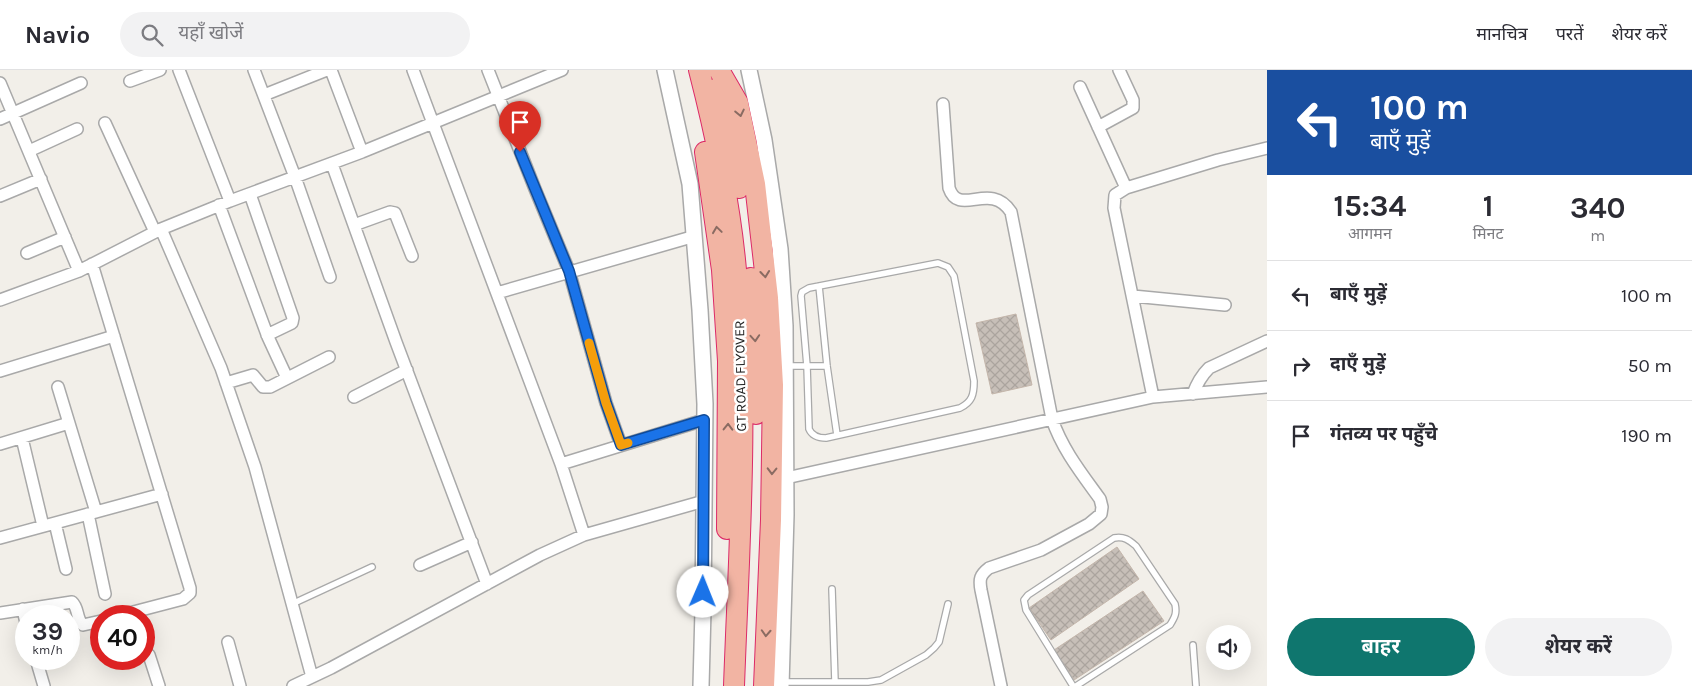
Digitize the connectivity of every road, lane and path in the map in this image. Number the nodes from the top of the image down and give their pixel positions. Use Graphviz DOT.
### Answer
graph roads {
  1 [pos="160,70"];
  2 [pos="180,70"];
  3 [pos="254,70"];
  4 [pos="327,70"];
  5 [pos="331,70"];
  6 [pos="413,70"];
  7 [pos="488,70"];
  8 [pos="562,70"];
  9 [pos="666,70"];
  10 [pos="698,70"];
  11 [pos="718,70"];
  12 [pos="749,70"];
  13 [pos="1118,70"];
  14 [pos="130,82"];
  15 [pos="0,83"];
  16 [pos="81,83"];
  17 [pos="1080,87"];
  18 [pos="264,95"];
  19 [pos="498,96"];
  20 [pos="943,104"];
  21 [pos="13,113"];
  22 [pos="0,119"];
  23 [pos="105,123"];
  24 [pos="433,123"];
  25 [pos="1098,127"];
  26 [pos="77,129"];
  27 [pos="1267,148"];
  28 [pos="29,151"];
  29 [pos="362,152"];
  30 [pos="332,164"];
  31 [pos="295,177"];
  32 [pos="41,179"];
  33 [pos="1126,188"];
  34 [pos="250,194"];
  35 [pos="0,196"];
  36 [pos="225,203"];
  37 [pos="354,225"];
  38 [pos="158,230"];
  39 [pos="695,236"];
  40 [pos="65,237"];
  41 [pos="27,253"];
  42 [pos="412,256"];
  43 [pos="92,264"];
  44 [pos="79,271"];
  45 [pos="569,271"];
  46 [pos="330,278"];
  47 [pos="819,286"];
  48 [pos="497,293"];
  49 [pos="1133,296"];
  50 [pos="0,300"];
  51 [pos="1225,306"];
  52 [pos="267,335"];
  53 [pos="114,336"];
  54 [pos="1267,341"];
  55 [pos="329,357"];
  56 [pos="785,366"];
  57 [pos="807,366"];
  58 [pos="827,366"];
  59 [pos="407,370"];
  60 [pos="0,372"];
  61 [pos="287,378"];
  62 [pos="226,383"];
  63 [pos="58,387"];
  64 [pos="1267,387"];
  65 [pos="1194,394"];
  66 [pos="354,397"];
  67 [pos="1153,397"];
  68 [pos="1052,419"];
  69 [pos="704,420"];
  70 [pos="69,423"];
  71 [pos="837,435"];
  72 [pos="22,438"];
  73 [pos="0,444"];
  74 [pos="621,445"];
  75 [pos="561,464"];
  76 [pos="786,478"];
  77 [pos="162,494"];
  78 [pos="704,501"];
  79 [pos="92,513"];
  80 [pos="55,523"];
  81 [pos="43,526"];
  82 [pos="746,527"];
  83 [pos="584,535"];
  84 [pos="0,538"];
  85 [pos="472,542"];
  86 [pos="420,566"];
  87 [pos="372,567"];
  88 [pos="66,569"];
  89 [pos="487,584"];
  90 [pos="832,589"];
  91 [pos="105,594"];
  92 [pos="292,604"];
  93 [pos="948,604"];
  94 [pos="51,605"];
  95 [pos="75,605"];
  96 [pos="155,606"];
  97 [pos="15,610"];
  98 [pos="0,613"];
  99 [pos="228,642"];
  100 [pos="1193,646"];
  101 [pos="39,670"];
  102 [pos="154,670"];
  103 [pos="312,677"];
  104 [pos="835,682"];
  105 [pos="808,684"];
  106 [pos="776,685"];
  107 [pos="44,686"];
  108 [pos="159,686"];
  109 [pos="240,686"];
  110 [pos="293,686"];
  111 [pos="700,686"];
  112 [pos="721,686"];
  113 [pos="734,686"];
  114 [pos="748,686"];
  115 [pos="1001,686"];
  116 [pos="1075,686"];
  117 [pos="1196,686"];
  1 -- 14 [label="street"];
  2 -- 36 [label="street"];
  3 -- 18 [label="street"];
  4 -- 18 [label="street"];
  5 -- 29 [label="street"];
  6 -- 24 [label="street"];
  7 -- 19 [label="street"];
  8 -- 19 [label="street"];
  9 -- 39 [label="street"];
  10 -- 82 [label="highway, GT ROAD FLYOVER"];
  112 -- 10 [label="highway, one-way"];
  11 -- 82 [label="highway, GT ROAD FLYOVER, one-way"];
  11 -- 106 [label="highway, one-way"];
  12 -- 56 [label="street"];
  13 -- 25 [label="street"];
  15 -- 21 [label="street"];
  16 -- 21 [label="street"];
  17 -- 25 [label="street"];
  18 -- 31 [label="street"];
  19 -- 24 [label="street"];
  19 -- 45 [label="street"];
  20 -- 68 [label="street"];
  21 -- 22 [label="street"];
  21 -- 28 [label="street"];
  23 -- 38 [label="street"];
  24 -- 29 [label="street"];
  24 -- 48 [label="street"];
  25 -- 33 [label="street"];
  26 -- 28 [label="street"];
  27 -- 33 [label="street"];
  28 -- 32 [label="street"];
  29 -- 30 [label="street"];
  30 -- 31 [label="street"];
  30 -- 37 [label="street"];
  31 -- 34 [label="street"];
  31 -- 46 [label="street"];
  32 -- 35 [label="street"];
  32 -- 40 [label="street"];
  33 -- 49 [label="street"];
  34 -- 36 [label="street"];
  34 -- 52 [label="street"];
  36 -- 38 [label="street"];
  36 -- 52 [label="street"];
  37 -- 42 [label="street"];
  37 -- 59 [label="street"];
  38 -- 43 [label="street"];
  38 -- 62 [label="street"];
  39 -- 45 [label="street"];
  39 -- 69 [label="street"];
  40 -- 41 [label="street"];
  40 -- 44 [label="street"];
  43 -- 44 [label="street"];
  43 -- 53 [label="street"];
  44 -- 50 [label="street"];
  45 -- 48 [label="street"];
  45 -- 74 [label="street"];
  47 -- 57 [label="lane"];
  47 -- 58 [label="lane"];
  47 -- 71 [label="lane"];
  48 -- 75 [label="street"];
  49 -- 51 [label="street"];
  49 -- 67 [label="street"];
  52 -- 61 [label="street"];
  53 -- 60 [label="street"];
  53 -- 77 [label="street"];
  54 -- 65 [label="street"];
  55 -- 61 [label="street"];
  56 -- 57 [label="lane"];
  56 -- 76 [label="street"];
  57 -- 58 [label="lane"];
  57 -- 71 [label="lane"];
  58 -- 71 [label="lane"];
  59 -- 66 [label="street"];
  59 -- 85 [label="street"];
  61 -- 62 [label="street"];
  62 -- 92 [label="street"];
  63 -- 70 [label="street"];
  64 -- 65 [label="street"];
  65 -- 67 [label="street"];
  67 -- 68 [label="street"];
  68 -- 76 [label="street"];
  68 -- 115 [label="street"];
  69 -- 74 [label="street"];
  69 -- 78 [label="street"];
  70 -- 72 [label="street"];
  70 -- 79 [label="street"];
  72 -- 73 [label="street"];
  72 -- 81 [label="street"];
  74 -- 75 [label="street"];
  75 -- 83 [label="street"];
  76 -- 106 [label="street"];
  77 -- 79 [label="street"];
  77 -- 96 [label="street"];
  78 -- 83 [label="street"];
  78 -- 111 [label="street"];
  79 -- 80 [label="street"];
  79 -- 91 [label="street"];
  80 -- 81 [label="street"];
  80 -- 88 [label="street"];
  81 -- 84 [label="street"];
  82 -- 113 [label="highway, GT ROAD FLYOVER"];
  82 -- 114 [label="highway, GT ROAD FLYOVER"];
  83 -- 89 [label="street"];
  85 -- 86 [label="street"];
  85 -- 89 [label="street"];
  87 -- 92 [label="lane"];
  89 -- 103 [label="street"];
  90 -- 104 [label="lane"];
  92 -- 103 [label="street"];
  93 -- 104 [label="lane"];
  94 -- 95 [label="street"];
  97 -- 98 [label="street"];
  99 -- 109 [label="street"];
  100 -- 117 [label="lane"];
  101 -- 107 [label="street"];
  102 -- 108 [label="street"];
  103 -- 110 [label="street"];
  104 -- 105 [label="lane"];
  105 -- 106 [label="lane"];
  116 -- 116 [label="lane"];
}
